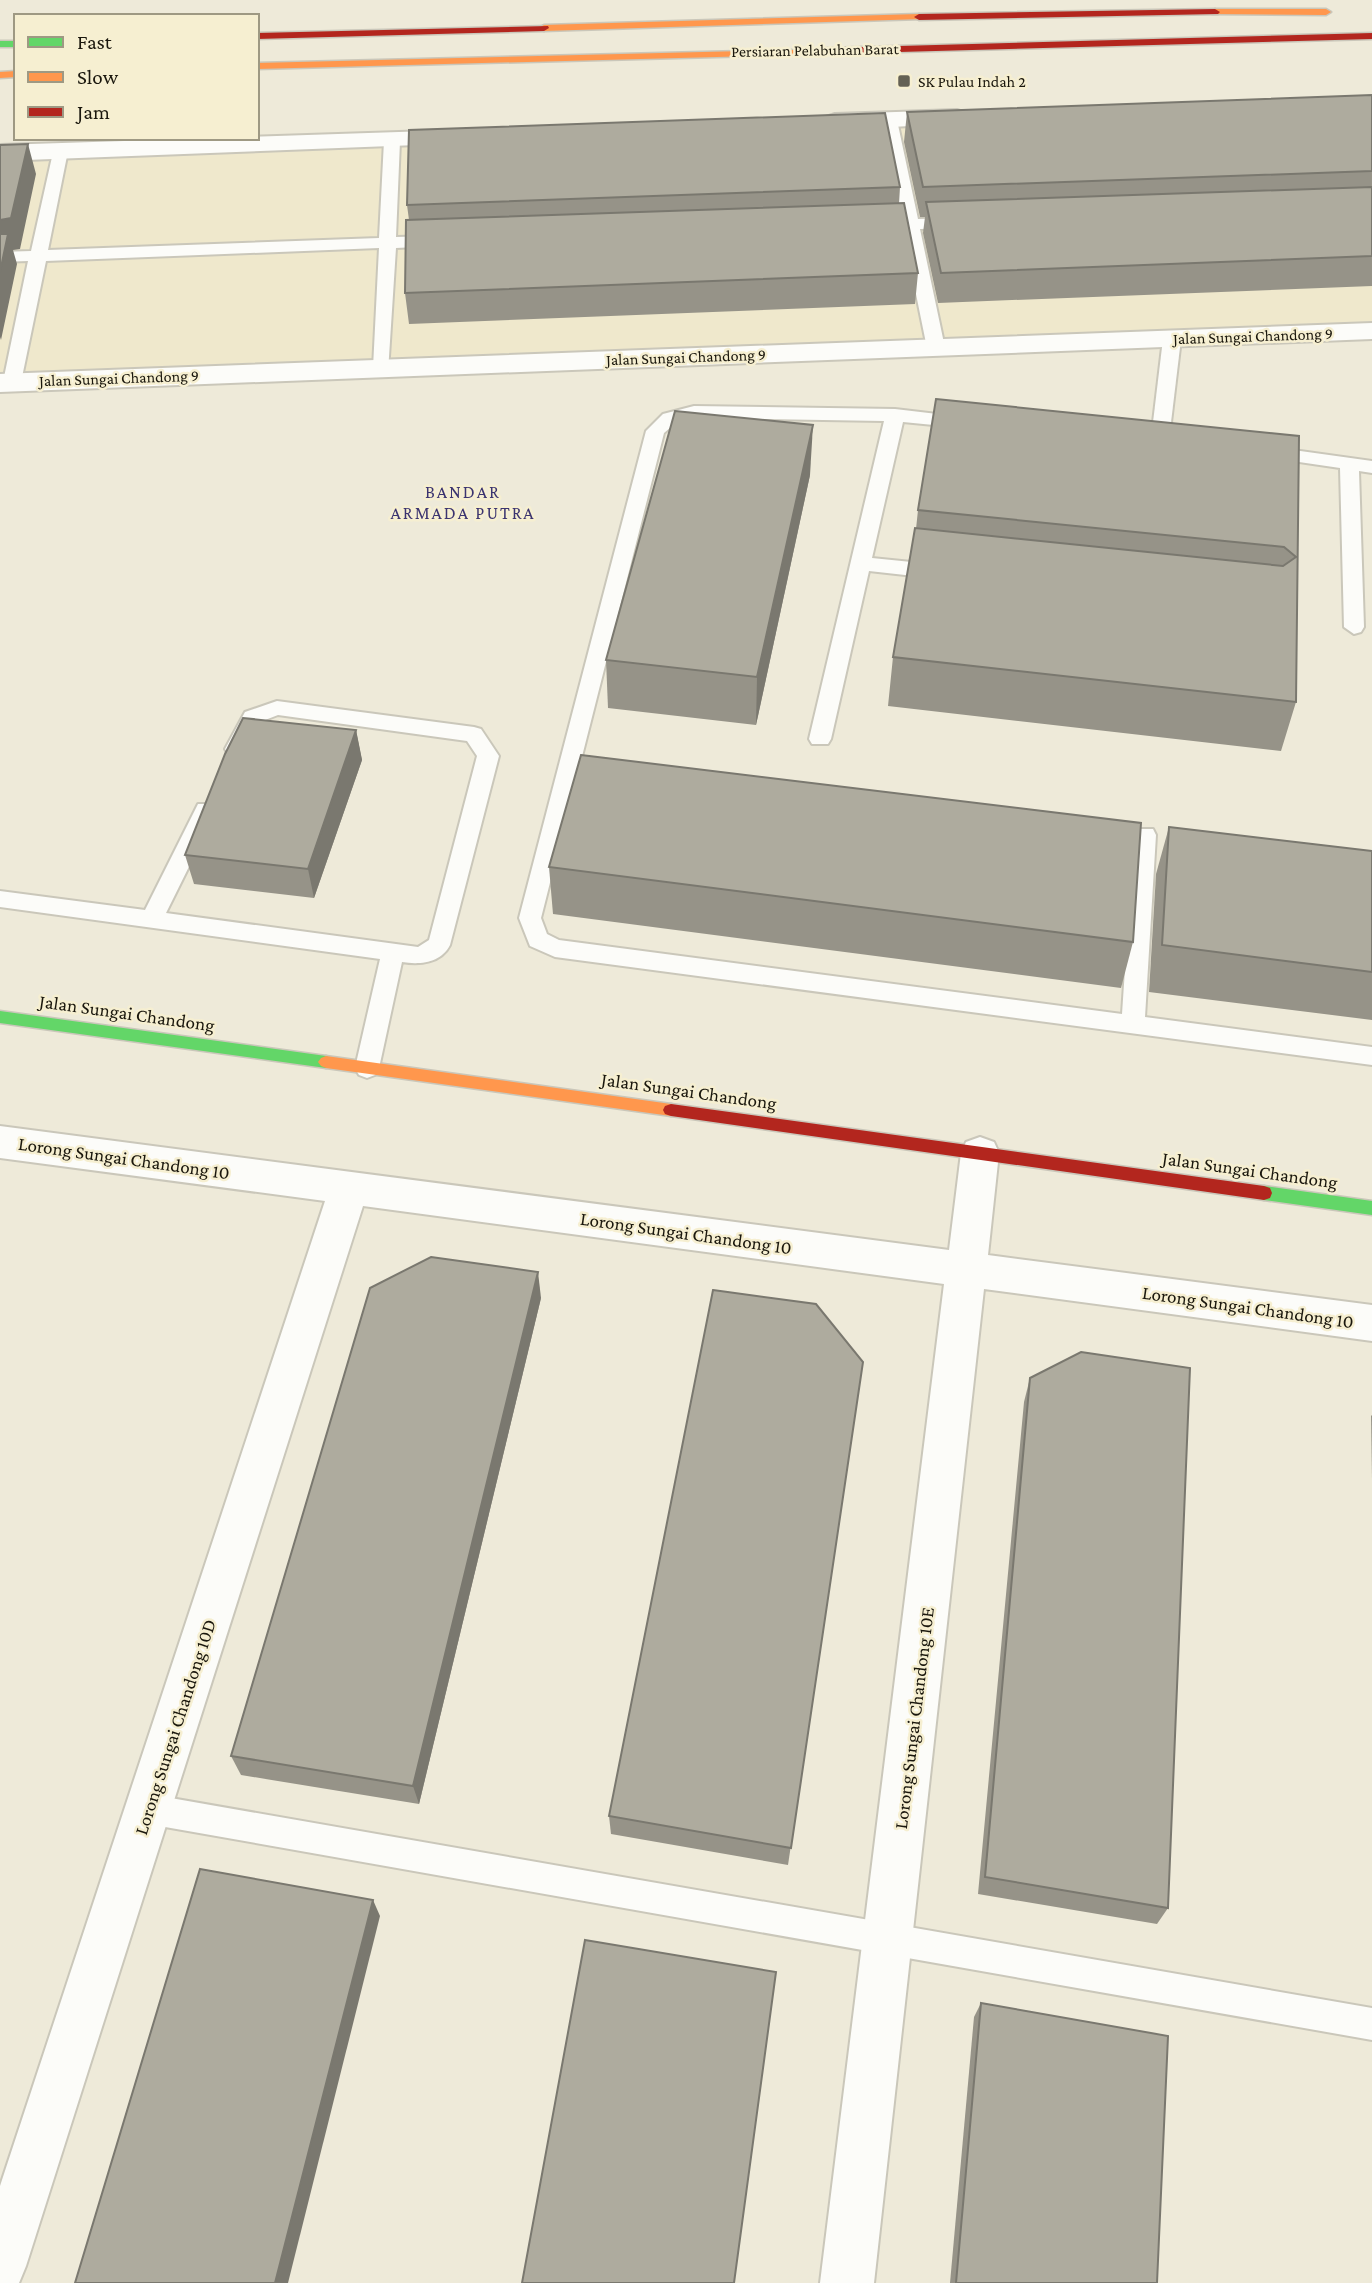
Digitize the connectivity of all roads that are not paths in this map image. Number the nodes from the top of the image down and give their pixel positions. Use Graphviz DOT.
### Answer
graph roads {
  1 [pos="1345,12"];
  2 [pos="580,27"];
  3 [pos="259,36"];
  4 [pos="1372,36"];
  5 [pos="576,55"];
  6 [pos="259,66"];
  7 [pos="986,118"];
  8 [pos="889,120"];
  9 [pos="806,123"];
  10 [pos="488,137"];
  11 [pos="392,141"];
  12 [pos="60,151"];
  13 [pos="0,153"];
  14 [pos="966,223"];
  15 [pos="911,225"];
  16 [pos="855,227"];
  17 [pos="456,241"];
  18 [pos="387,243"];
  19 [pos="38,256"];
  20 [pos="0,257"];
  21 [pos="1372,331"];
  22 [pos="1172,339"];
  23 [pos="936,348"];
  24 [pos="382,369"];
  25 [pos="6,383"];
  26 [pos="895,415"];
  27 [pos="988,424"];
  28 [pos="1160,439"];
  29 [pos="1241,449"];
  30 [pos="1349,462"];
  31 [pos="1372,467"];
  32 [pos="862,564"];
  33 [pos="957,574"];
  34 [pos="1354,627"];
  35 [pos="820,739"];
  36 [pos="229,765"];
  37 [pos="217,789"];
  38 [pos="1145,835"];
  39 [pos="0,899"];
  40 [pos="151,921"];
  41 [pos="393,952"];
  42 [pos="0,1017"];
  43 [pos="1133,1025"];
  44 [pos="1372,1056"];
  45 [pos="367,1068"];
  46 [pos="0,1142"];
  47 [pos="981,1153"];
  48 [pos="349,1188"];
  49 [pos="1372,1208"];
  50 [pos="967,1270"];
  51 [pos="1372,1323"];
  52 [pos="148,1809"];
  53 [pos="888,1939"];
  54 [pos="1372,2024"];
  55 [pos="0,2266"];
  56 [pos="847,2283"];
  1 -- 2 [label="street, Persiaran Pelabuhan Barat"];
  2 -- 3 [label="street, Persiaran Pelabuhan Barat"];
  2 -- 5 [label="street"];
  4 -- 5 [label="street, Persiaran Pelabuhan Barat"];
  5 -- 6 [label="street, Persiaran Pelabuhan Barat"];
  7 -- 8 [label="street"];
  8 -- 9 [label="street"];
  8 -- 15 [label="lane"];
  10 -- 11 [label="street"];
  11 -- 12 [label="street"];
  11 -- 18 [label="lane"];
  12 -- 13 [label="street"];
  12 -- 19 [label="lane"];
  14 -- 15 [label="lane"];
  15 -- 16 [label="lane"];
  15 -- 23 [label="lane"];
  17 -- 18 [label="lane"];
  18 -- 19 [label="lane"];
  18 -- 24 [label="lane"];
  19 -- 20 [label="lane"];
  19 -- 25 [label="lane"];
  21 -- 22 [label="street, Jalan Sungai Chandong 9"];
  22 -- 23 [label="street, Jalan Sungai Chandong 9"];
  22 -- 28 [label="lane"];
  23 -- 24 [label="street, Jalan Sungai Chandong 9"];
  24 -- 25 [label="street, Jalan Sungai Chandong 9"];
  26 -- 27 [label="lane"];
  26 -- 32 [label="lane"];
  26 -- 43 [label="lane"];
  29 -- 30 [label="lane"];
  30 -- 31 [label="lane"];
  30 -- 34 [label="lane"];
  32 -- 33 [label="lane"];
  32 -- 35 [label="lane"];
  36 -- 41 [label="lane"];
  37 -- 40 [label="lane"];
  38 -- 43 [label="lane"];
  39 -- 40 [label="lane"];
  40 -- 41 [label="lane"];
  41 -- 45 [label="lane"];
  42 -- 45 [label="street, Jalan Sungai Chandong"];
  43 -- 44 [label="lane"];
  45 -- 47 [label="street, Jalan Sungai Chandong"];
  46 -- 48 [label="street, Lorong Sungai Chandong 10"];
  47 -- 49 [label="street, Jalan Sungai Chandong"];
  47 -- 50 [label="street, Lorong Sungai Chandong 10E"];
  48 -- 50 [label="street, Lorong Sungai Chandong 10"];
  48 -- 52 [label="street, Lorong Sungai Chandong 10D"];
  50 -- 51 [label="street, Lorong Sungai Chandong 10"];
  50 -- 53 [label="street, Lorong Sungai Chandong 10E"];
  52 -- 53 [label="lane"];
  52 -- 55 [label="street, Lorong Sungai Chandong 10D"];
  53 -- 54 [label="lane"];
  53 -- 56 [label="street, Lorong Sungai Chandong 10E"];
}
